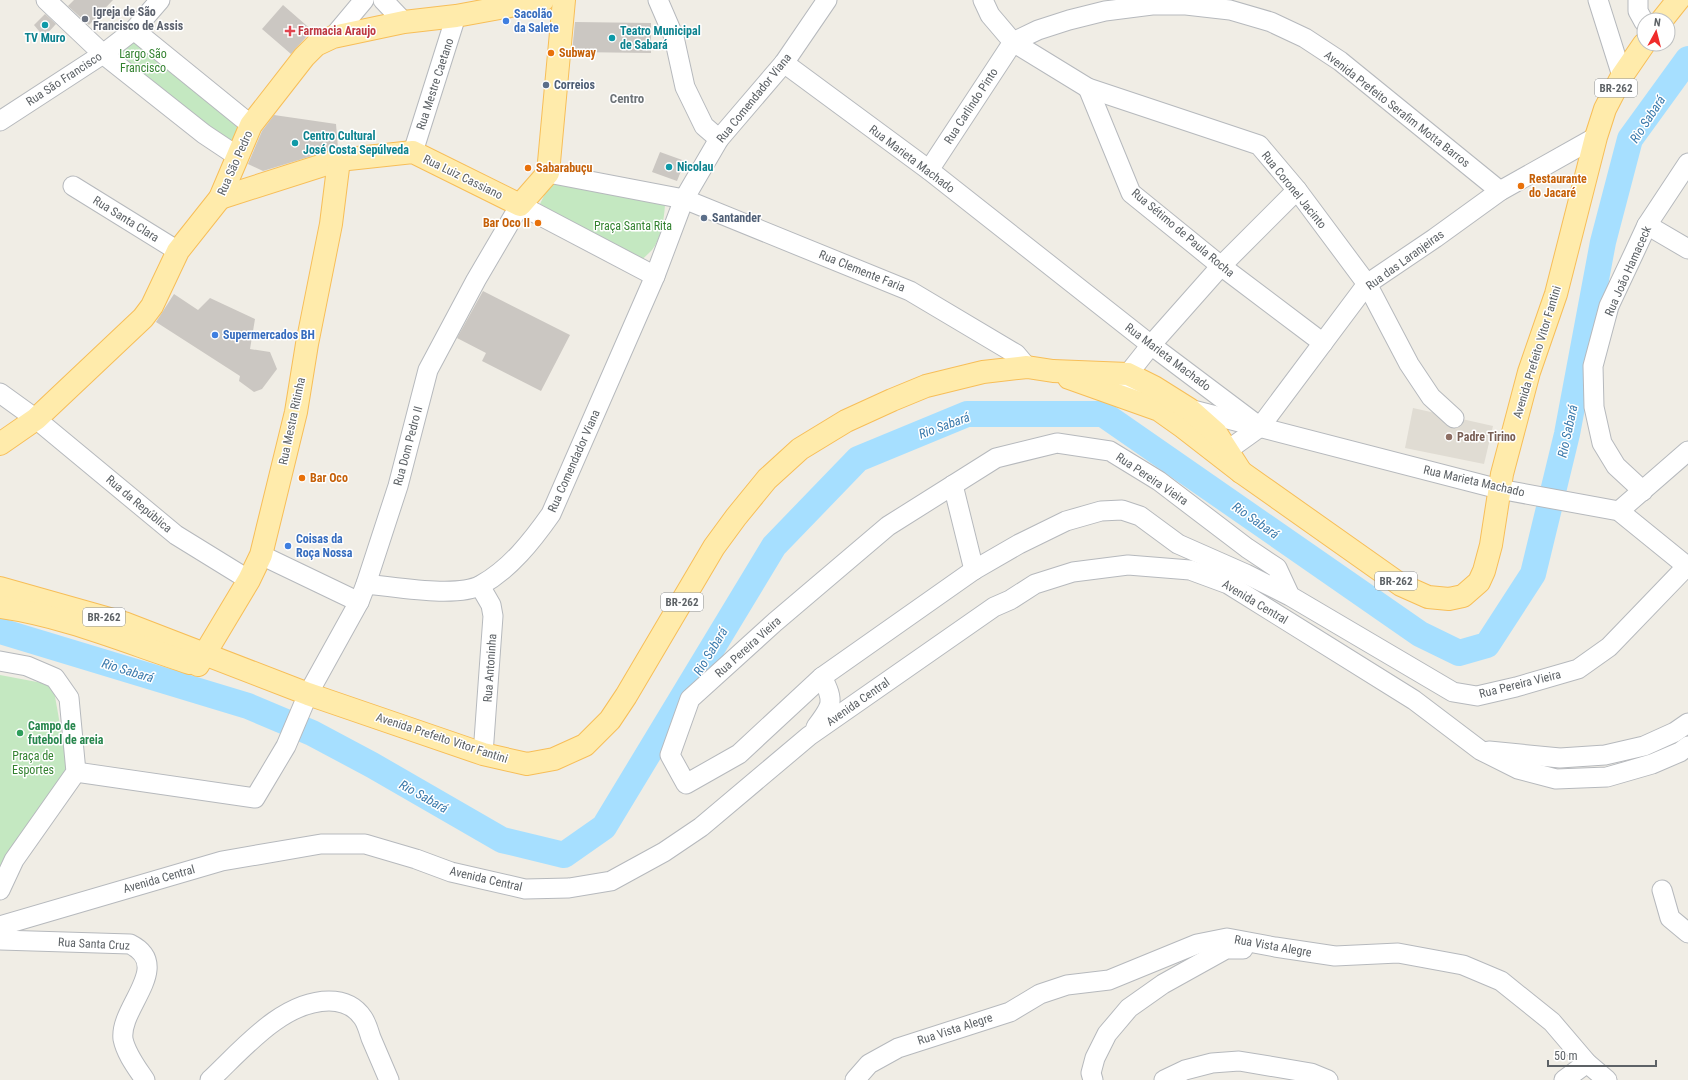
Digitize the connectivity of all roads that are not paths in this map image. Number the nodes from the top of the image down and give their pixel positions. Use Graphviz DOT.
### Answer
graph roads {
  1 [pos="46,0"];
  2 [pos="160,0"];
  3 [pos="364,0"];
  4 [pos="383,0"];
  5 [pos="542,0"];
  6 [pos="564,0"];
  7 [pos="658,0"];
  8 [pos="827,0"];
  9 [pos="983,0"];
  10 [pos="1598,0"];
  11 [pos="1638,0"];
  12 [pos="1678,0"];
  13 [pos="1639,12"];
  14 [pos="1668,12"];
  15 [pos="456,16"];
  16 [pos="404,22"];
  17 [pos="134,30"];
  18 [pos="333,37"];
  19 [pos="1013,42"];
  20 [pos="1638,52"];
  21 [pos="103,54"];
  22 [pos="784,63"];
  23 [pos="1622,76"];
  24 [pos="1088,88"];
  25 [pos="0,121"];
  26 [pos="251,125"];
  27 [pos="1596,137"];
  28 [pos="719,139"];
  29 [pos="413,152"];
  30 [pos="237,156"];
  31 [pos="339,160"];
  32 [pos="1688,163"];
  33 [pos="929,170"];
  34 [pos="548,173"];
  35 [pos="74,186"];
  36 [pos="1297,190"];
  37 [pos="1500,191"];
  38 [pos="220,198"];
  39 [pos="684,198"];
  40 [pos="520,205"];
  41 [pos="1647,225"];
  42 [pos="1688,249"];
  43 [pos="178,251"];
  44 [pos="1221,266"];
  45 [pos="655,276"];
  46 [pos="1367,284"];
  47 [pos="1324,344"];
  48 [pos="1151,345"];
  49 [pos="1027,367"];
  50 [pos="1054,371"];
  51 [pos="1128,374"];
  52 [pos="0,393"];
  53 [pos="1134,401"];
  54 [pos="1189,409"];
  55 [pos="1454,418"];
  56 [pos="36,419"];
  57 [pos="1260,427"];
  58 [pos="0,444"];
  59 [pos="1221,450"];
  60 [pos="1688,451"];
  61 [pos="953,485"];
  62 [pos="1507,490"];
  63 [pos="1643,491"];
  64 [pos="1619,511"];
  65 [pos="260,554"];
  66 [pos="1688,567"];
  67 [pos="974,570"];
  68 [pos="249,580"];
  69 [pos="366,584"];
  70 [pos="480,586"];
  71 [pos="0,588"];
  72 [pos="1290,596"];
  73 [pos="359,602"];
  74 [pos="0,606"];
  75 [pos="202,659"];
  76 [pos="0,661"];
  77 [pos="822,677"];
  78 [pos="308,694"];
  79 [pos="1688,723"];
  80 [pos="809,736"];
  81 [pos="1688,746"];
  82 [pos="1480,750"];
  83 [pos="483,754"];
  84 [pos="76,772"];
  85 [pos="0,890"];
  86 [pos="1662,890"];
  87 [pos="0,926"];
  88 [pos="1688,933"];
  89 [pos="0,940"];
  90 [pos="1275,947"];
  91 [pos="1587,1063"];
  92 [pos="145,1080"];
  93 [pos="210,1080"];
  94 [pos="389,1080"];
  95 [pos="855,1080"];
  96 [pos="1093,1080"];
  97 [pos="1164,1080"];
  98 [pos="1328,1080"];
  99 [pos="1564,1080"];
  100 [pos="1607,1080"];
  1 -- 21 [label="street"];
  2 -- 17 [label="street, Rua São Francisco"];
  3 -- 18 [label="street"];
  4 -- 16 [label="street"];
  5 -- 15 [label="main road, Rua São Pedro"];
  6 -- 34 [label="main road"];
  7 -- 28 [label="street"];
  8 -- 22 [label="street, Rua Comendador Viana"];
  9 -- 19 [label="street, Rua Coronel Jacinto"];
  10 -- 23 [label="street"];
  11 -- 13 [label="street"];
  12 -- 14 [label="main road"];
  15 -- 16 [label="main road, Rua São Pedro"];
  15 -- 29 [label="street, Rua Mestre Caetano"];
  16 -- 18 [label="main road, Rua São Pedro"];
  17 -- 21 [label="street, Rua São Francisco"];
  17 -- 26 [label="street"];
  18 -- 26 [label="main road, Rua São Pedro"];
  19 -- 24 [label="street, Rua Coronel Jacinto"];
  19 -- 33 [label="street, Rua Carlindo Pinto"];
  19 -- 37 [label="street, Avenida Prefeito Serafim Motta Barros"];
  20 -- 23 [label="main road, Avenida Prefeito Vitor Fantini / BR-262"];
  21 -- 25 [label="street, Rua São Francisco"];
  21 -- 30 [label="street"];
  22 -- 28 [label="street, Rua Comendador Viana"];
  22 -- 33 [label="street, Rua Marieta Machado"];
  23 -- 27 [label="main road, Avenida Prefeito Vitor Fantini / BR-262"];
  24 -- 36 [label="street, Rua Coronel Jacinto"];
  24 -- 44 [label="street, Rua Sétimo de Paula Rocha"];
  26 -- 30 [label="main road, Rua São Pedro"];
  27 -- 37 [label="street, Rua das Laranjeiras"];
  27 -- 62 [label="main road, Avenida Prefeito Vitor Fantini / BR-262"];
  28 -- 39 [label="street, Rua Comendador Viana"];
  29 -- 31 [label="main road, Rua Luiz Cassiano"];
  29 -- 40 [label="main road, Rua Luiz Cassiano"];
  30 -- 38 [label="main road, Rua São Pedro"];
  31 -- 38 [label="main road, Rua Luiz Cassiano"];
  31 -- 65 [label="main road, Rua Mestra Ritinha"];
  32 -- 41 [label="street, Rua João Hamaceck"];
  33 -- 48 [label="street, Rua Marieta Machado"];
  34 -- 39 [label="street"];
  34 -- 40 [label="main road"];
  35 -- 43 [label="street, Rua Santa Clara"];
  36 -- 44 [label="street"];
  36 -- 46 [label="street, Rua Coronel Jacinto"];
  37 -- 46 [label="street, Rua das Laranjeiras"];
  38 -- 43 [label="main road, Rua São Pedro"];
  39 -- 45 [label="street"];
  39 -- 49 [label="street, Rua Clemente Faria"];
  40 -- 45 [label="street"];
  40 -- 69 [label="street, Rua Dom Pedro II"];
  41 -- 42 [label="street"];
  41 -- 63 [label="street, Rua João Hamaceck"];
  43 -- 56 [label="main road, Rua São Pedro"];
  44 -- 47 [label="street, Rua Sétimo de Paula Rocha"];
  44 -- 48 [label="street"];
  45 -- 70 [label="street, Rua Comendador Viana"];
  46 -- 47 [label="street, Rua das Laranjeiras"];
  46 -- 55 [label="street, Rua Coronel Jacinto"];
  47 -- 57 [label="street, Rua das Laranjeiras"];
  48 -- 51 [label="street"];
  48 -- 57 [label="street, Rua Marieta Machado"];
  49 -- 50 [label="main road, Avenida Prefeito Vitor Fantini / BR-262"];
  49 -- 83 [label="main road, Avenida Prefeito Vitor Fantini / BR-262"];
  50 -- 51 [label="main road, Avenida Prefeito Vitor Fantini / BR-262"];
  50 -- 53 [label="main road, Avenida Prefeito Vitor Fantini / BR-262"];
  51 -- 53 [label="street"];
  51 -- 54 [label="main road, Avenida Prefeito Vitor Fantini / BR-262"];
  52 -- 56 [label="street, Rua da República"];
  53 -- 59 [label="main road, Avenida Prefeito Vitor Fantini / BR-262"];
  54 -- 57 [label="street"];
  54 -- 59 [label="main road, Avenida Prefeito Vitor Fantini / BR-262"];
  56 -- 58 [label="main road, Rua São Pedro"];
  56 -- 68 [label="street, Rua da República"];
  57 -- 59 [label="street, Rua das Laranjeiras"];
  57 -- 62 [label="street, Rua Marieta Machado"];
  59 -- 62 [label="main road, Avenida Prefeito Vitor Fantini / BR-262"];
  60 -- 63 [label="street"];
  61 -- 67 [label="street"];
  61 -- 72 [label="street, Rua Pereira Vieira"];
  61 -- 77 [label="street, Rua Pereira Vieira"];
  62 -- 64 [label="street, Rua Marieta Machado"];
  63 -- 64 [label="street"];
  64 -- 66 [label="street"];
  65 -- 68 [label="main road, Rua Mestra Ritinha"];
  65 -- 73 [label="street"];
  66 -- 72 [label="street, Rua Pereira Vieira"];
  67 -- 72 [label="street, Rua Pereira Vieira"];
  67 -- 77 [label="street, Rua Pereira Vieira"];
  68 -- 75 [label="main road, Rua Mestra Ritinha"];
  69 -- 70 [label="street, Rua Comendador Viana"];
  69 -- 73 [label="street, Rua Dom Pedro II"];
  70 -- 83 [label="street, Rua Antoninha"];
  71 -- 75 [label="main road, Avenida Prefeito Vitor Fantini / BR-262"];
  73 -- 78 [label="street, Rua Dom Pedro II"];
  74 -- 75 [label="main road, Avenida Prefeito Vitor Fantini / BR-262"];
  75 -- 78 [label="main road, Avenida Prefeito Vitor Fantini / BR-262"];
  76 -- 84 [label="street"];
  77 -- 80 [label="street"];
  78 -- 83 [label="main road, Avenida Prefeito Vitor Fantini / BR-262"];
  78 -- 84 [label="street, Rua Dom Pedro II"];
  79 -- 82 [label="street"];
  80 -- 82 [label="street, Avenida Central"];
  80 -- 87 [label="street, Avenida Central"];
  81 -- 82 [label="street, Avenida Central"];
  84 -- 85 [label="street"];
  86 -- 88 [label="street"];
  89 -- 92 [label="street, Rua Santa Cruz"];
  90 -- 91 [label="street, Rua Vista Alegre"];
  90 -- 95 [label="street, Rua Vista Alegre"];
  90 -- 96 [label="street"];
  91 -- 99 [label="street"];
  91 -- 100 [label="street, Rua Vista Alegre"];
  93 -- 94 [label="street"];
  97 -- 98 [label="street"];
}
